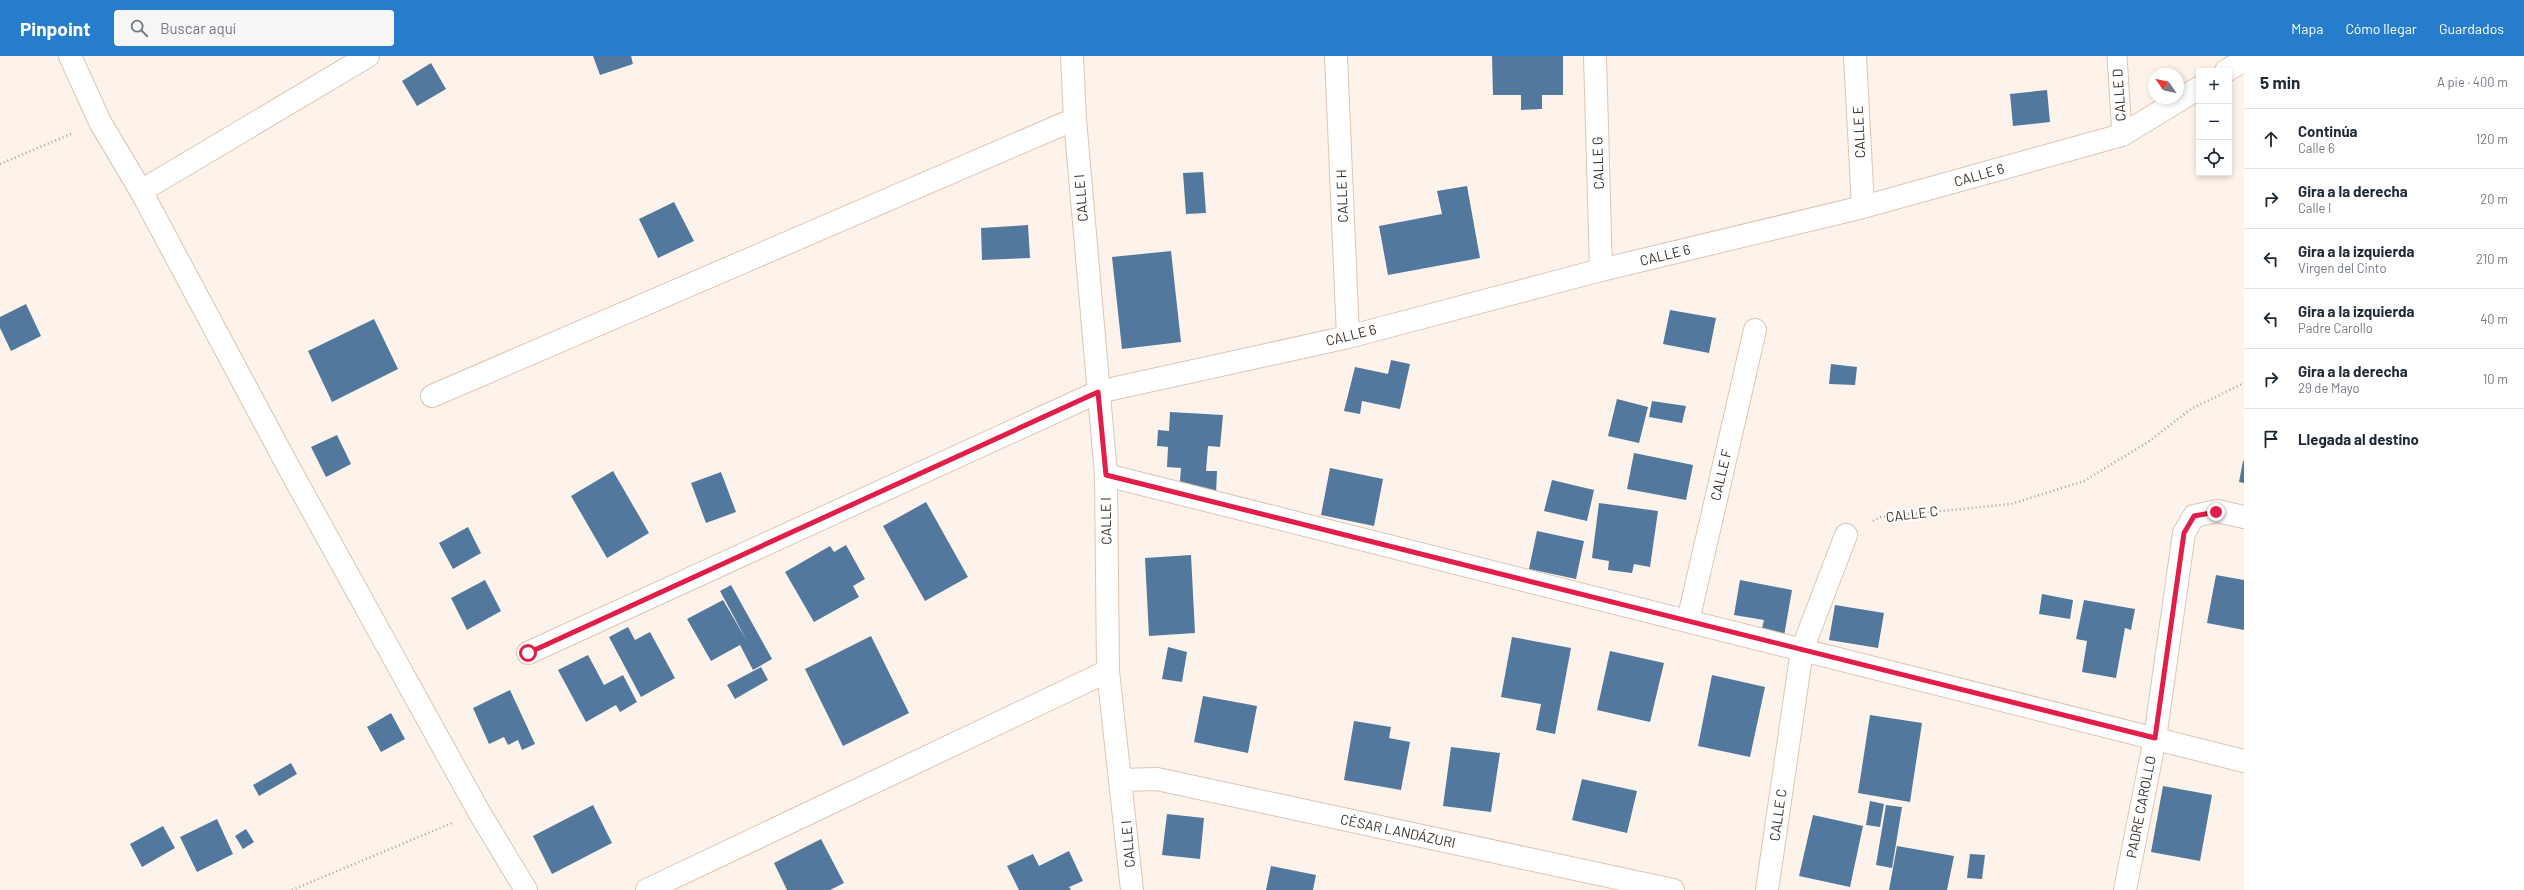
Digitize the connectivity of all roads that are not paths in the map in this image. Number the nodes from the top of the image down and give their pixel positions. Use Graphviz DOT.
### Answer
graph roads {
  1 [pos="70,56"];
  2 [pos="368,56"];
  3 [pos="1072,56"];
  4 [pos="1336,56"];
  5 [pos="1595,56"];
  6 [pos="1855,56"];
  7 [pos="2117,56"];
  8 [pos="2244,60"];
  9 [pos="2231,68"];
  10 [pos="2196,90"];
  11 [pos="1075,119"];
  12 [pos="2122,135"];
  13 [pos="140,191"];
  14 [pos="1863,207"];
  15 [pos="1601,270"];
  16 [pos="1755,330"];
  17 [pos="1348,337"];
  18 [pos="1098,392"];
  19 [pos="432,396"];
  20 [pos="1106,475"];
  21 [pos="2244,517"];
  22 [pos="1846,536"];
  23 [pos="1688,621"];
  24 [pos="1802,650"];
  25 [pos="528,653"];
  26 [pos="1108,671"];
  27 [pos="2155,738"];
  28 [pos="2244,761"];
  29 [pos="1122,780"];
  30 [pos="526,890"];
  31 [pos="647,890"];
  32 [pos="1132,890"];
  33 [pos="1673,890"];
  34 [pos="1766,890"];
  35 [pos="2125,890"];
  1 -- 13 [label="street"];
  2 -- 13 [label="street"];
  3 -- 11 [label="street, CALLE I"];
  4 -- 17 [label="street, CALLE H"];
  5 -- 15 [label="street, CALLE G"];
  6 -- 14 [label="street, CALLE E"];
  7 -- 12 [label="lane, CALLE D"];
  8 -- 9 [label="street"];
  10 -- 12 [label="street, CALLE 6"];
  11 -- 18 [label="street, CALLE I"];
  11 -- 19 [label="street"];
  12 -- 14 [label="street, CALLE 6"];
  13 -- 30 [label="street"];
  14 -- 15 [label="street, CALLE 6"];
  15 -- 17 [label="street, CALLE 6"];
  16 -- 23 [label="street, CALLE F"];
  17 -- 18 [label="street, CALLE 6"];
  18 -- 20 [label="street, CALLE I"];
  18 -- 25 [label="street, CALLE 6"];
  20 -- 23 [label="street"];
  20 -- 26 [label="street, CALLE I"];
  21 -- 27 [label="street, PADRE CAROLLO"];
  22 -- 24 [label="street, CALLE C"];
  23 -- 24 [label="street"];
  24 -- 27 [label="street"];
  24 -- 34 [label="street, CALLE C"];
  26 -- 29 [label="street, CALLE I"];
  26 -- 31 [label="street"];
  27 -- 28 [label="street"];
  27 -- 35 [label="street, PADRE CAROLLO"];
  29 -- 32 [label="street, CALLE I"];
  29 -- 33 [label="street, CÉSAR LANDÁZURI"];
}
